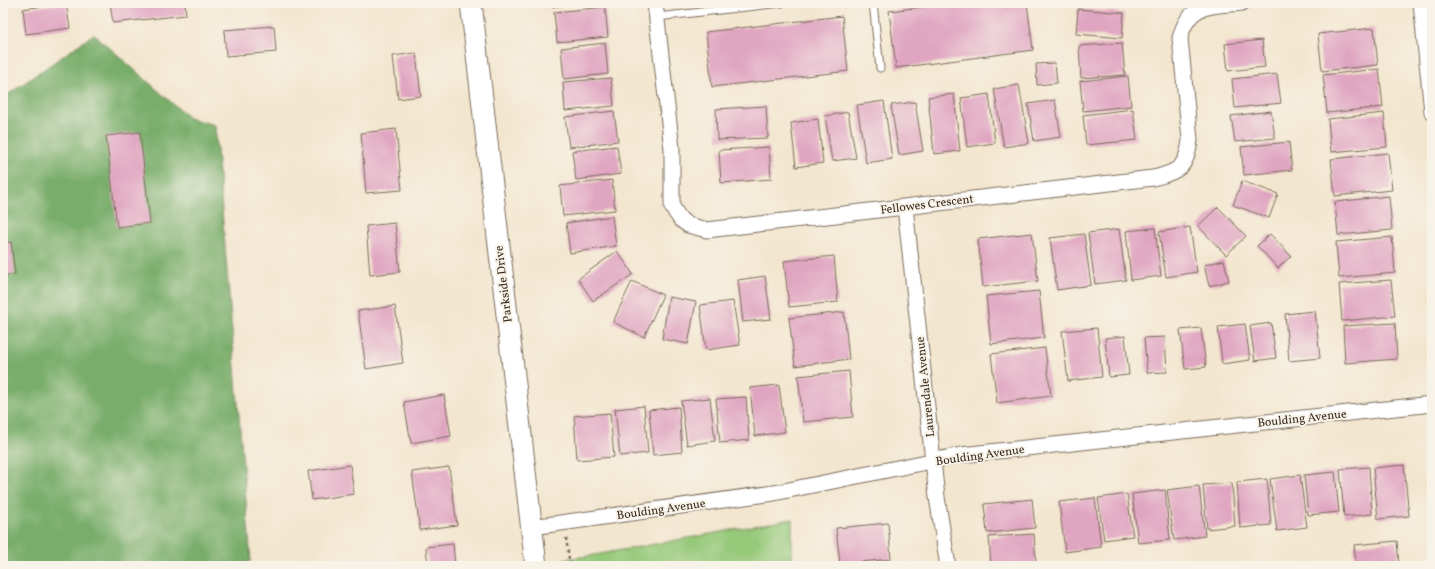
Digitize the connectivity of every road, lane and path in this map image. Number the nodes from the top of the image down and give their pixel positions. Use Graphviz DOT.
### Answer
graph roads {
  1 [pos="471,3"];
  2 [pos="782,3"];
  3 [pos="873,3"];
  4 [pos="1242,3"];
  5 [pos="1421,3"];
  6 [pos="656,10"];
  7 [pos="880,68"];
  8 [pos="1432,112"];
  9 [pos="905,207"];
  10 [pos="1432,404"];
  11 [pos="933,461"];
  12 [pos="565,522"];
  13 [pos="532,527"];
  14 [pos="536,566"];
  15 [pos="570,566"];
  16 [pos="948,566"];
  1 -- 13 [label="main road, Parkside Drive"];
  2 -- 6 [label="lane"];
  3 -- 7 [label="lane"];
  4 -- 9 [label="street, Fellowes Crescent"];
  5 -- 8 [label="street"];
  6 -- 9 [label="street, Fellowes Crescent"];
  9 -- 11 [label="street, Laurendale Avenue"];
  10 -- 11 [label="street, Boulding Avenue"];
  11 -- 12 [label="street, Boulding Avenue"];
  11 -- 16 [label="street, Laurendale Avenue"];
  12 -- 13 [label="street, Boulding Avenue"];
  12 -- 15 [label="path"];
  13 -- 14 [label="main road, Parkside Drive"];
}
